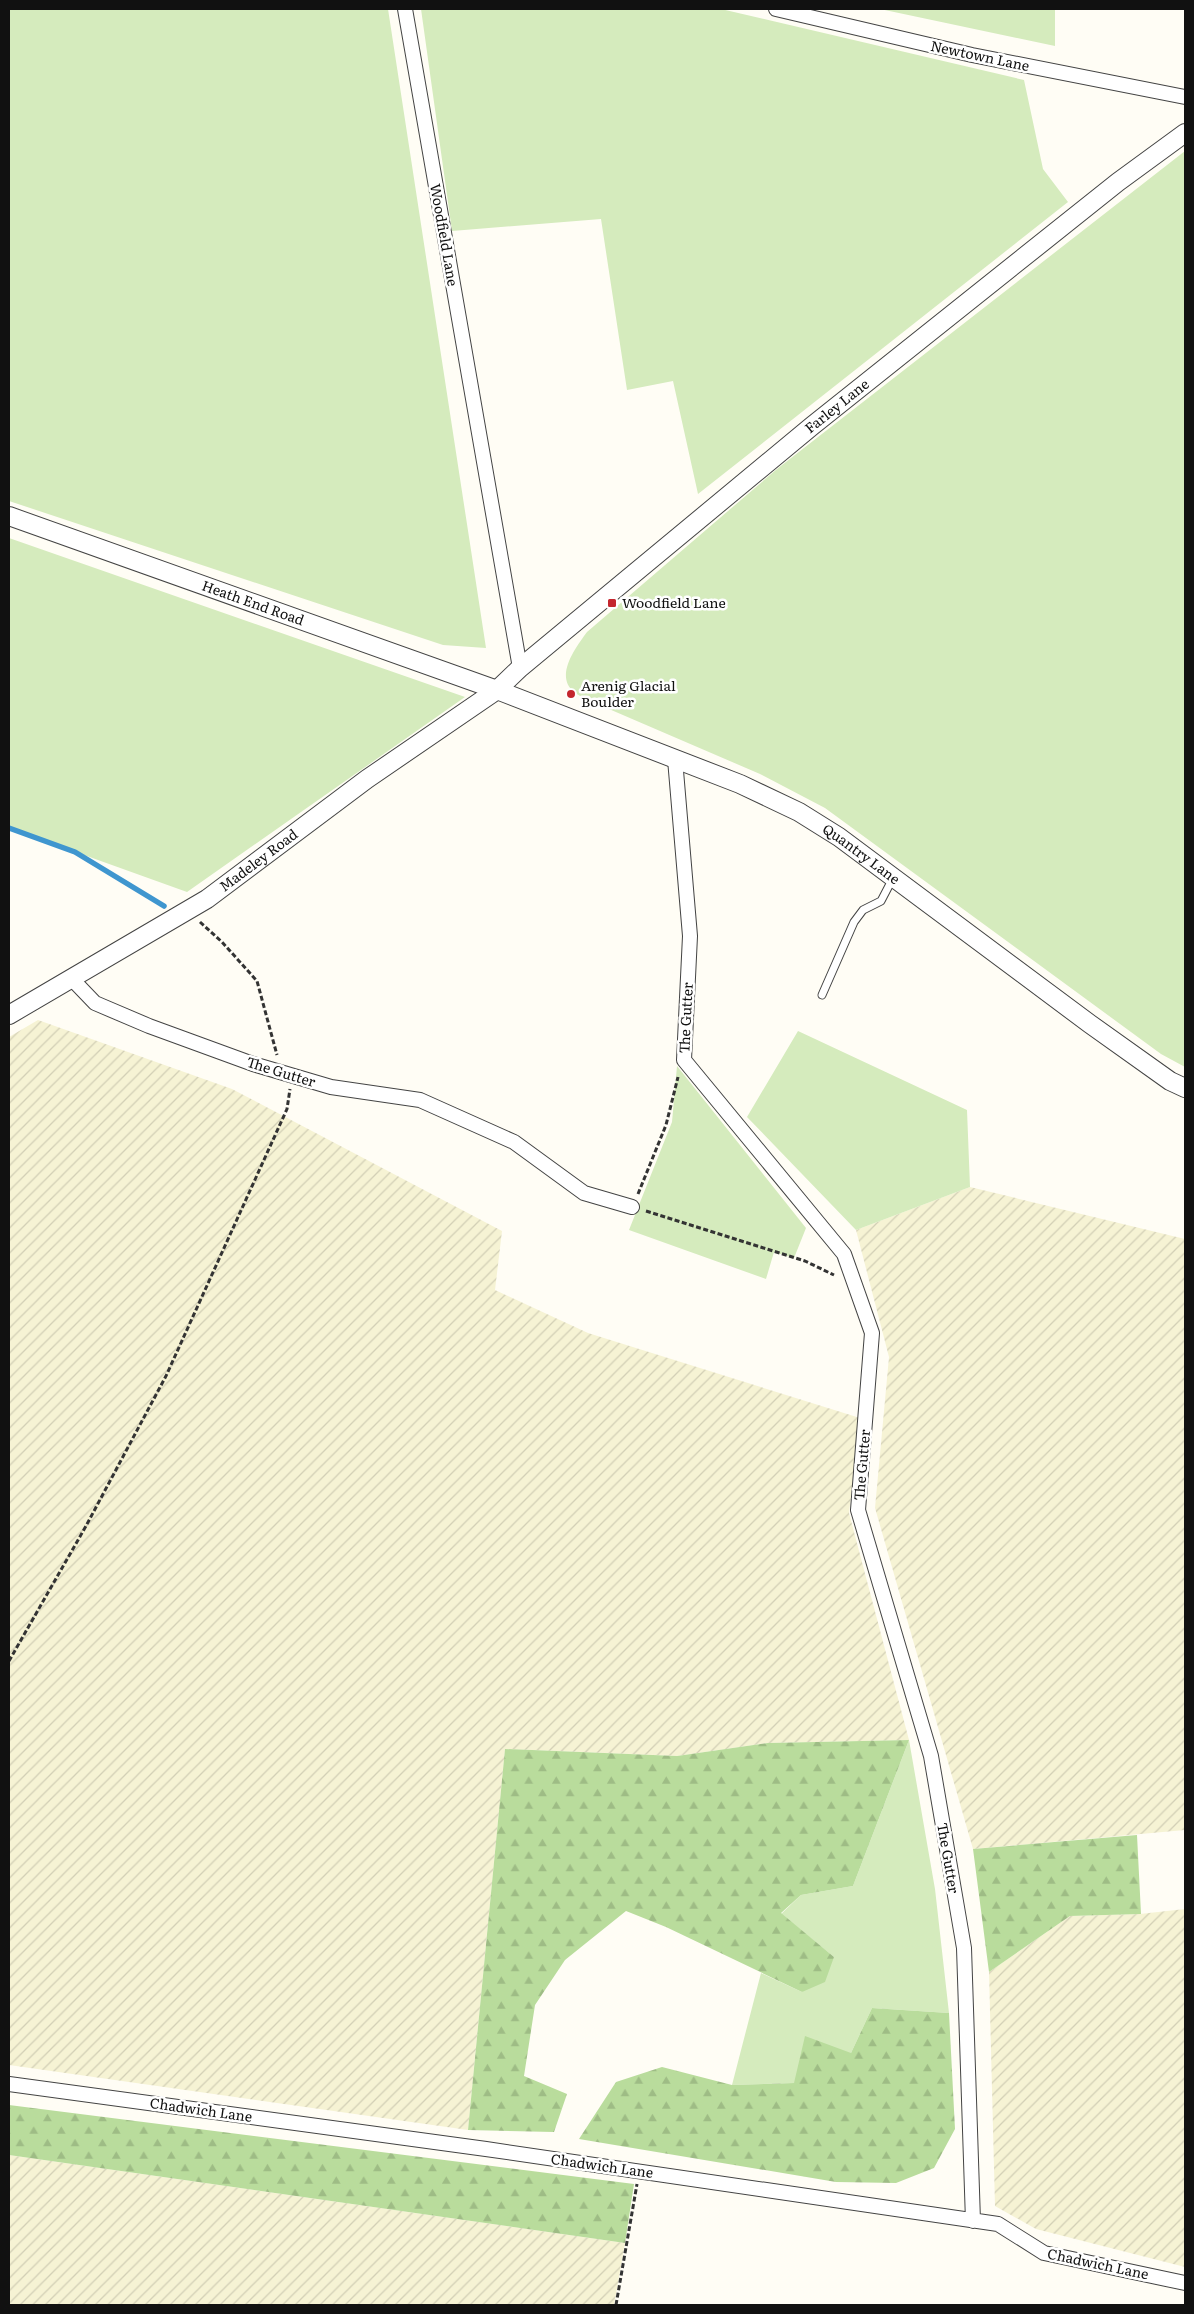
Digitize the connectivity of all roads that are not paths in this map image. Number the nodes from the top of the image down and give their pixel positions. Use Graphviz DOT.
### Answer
graph roads {
  1 [pos="405,9"];
  2 [pos="776,9"];
  3 [pos="1185,97"];
  4 [pos="1185,134"];
  5 [pos="9,516"];
  6 [pos="520,668"];
  7 [pos="497,690"];
  8 [pos="675,759"];
  9 [pos="894,878"];
  10 [pos="71,978"];
  11 [pos="822,995"];
  12 [pos="9,1015"];
  13 [pos="1185,1088"];
  14 [pos="632,1207"];
  15 [pos="9,2084"];
  16 [pos="973,2221"];
  17 [pos="1185,2282"];
  1 -- 6 [label="street, Woodfield Lane"];
  2 -- 3 [label="street, Newtown Lane"];
  4 -- 6 [label="street, Farley Lane"];
  5 -- 7 [label="street, Heath End Road"];
  6 -- 7 [label="street, Farley Lane"];
  7 -- 8 [label="street, Quantry Lane"];
  7 -- 10 [label="street, Madeley Road"];
  8 -- 9 [label="street, Quantry Lane"];
  8 -- 16 [label="street, The Gutter"];
  9 -- 11 [label="lane"];
  9 -- 13 [label="street, Quantry Lane"];
  10 -- 12 [label="street, Madeley Road"];
  10 -- 14 [label="street, The Gutter"];
  15 -- 16 [label="street, Chadwich Lane"];
  16 -- 17 [label="street, Chadwich Lane"];
}
